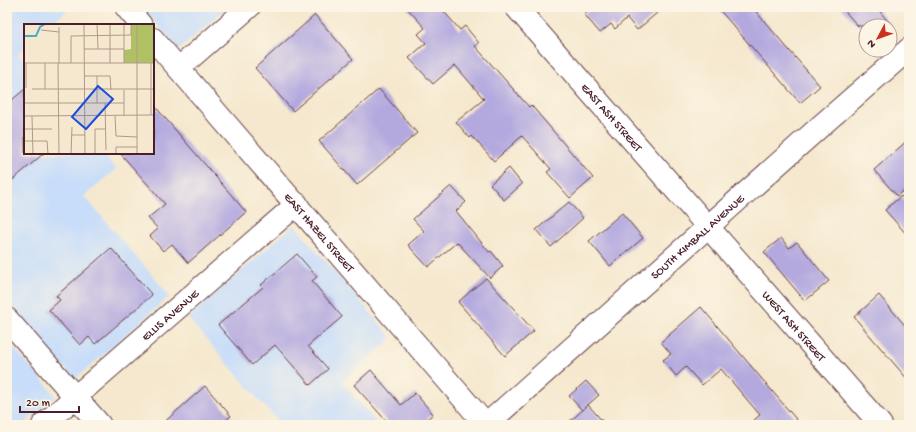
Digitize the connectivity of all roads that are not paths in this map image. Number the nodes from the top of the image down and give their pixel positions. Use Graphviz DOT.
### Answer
graph roads {
  1 [pos="126,7"];
  2 [pos="249,7"];
  3 [pos="516,7"];
  4 [pos="140,24"];
  5 [pos="154,40"];
  6 [pos="909,49"];
  7 [pos="179,68"];
  8 [pos="297,204"];
  9 [pos="708,226"];
  10 [pos="7,319"];
  11 [pos="75,396"];
  12 [pos="43,425"];
  13 [pos="100,425"];
  14 [pos="486,425"];
  15 [pos="881,425"];
  1 -- 4 [label="street"];
  2 -- 7 [label="street"];
  3 -- 9 [label="street, EAST ASH STREET"];
  5 -- 7 [label="street, EAST HAZEL STREET"];
  6 -- 9 [label="street, SOUTH KIMBALL AVENUE"];
  7 -- 8 [label="street, EAST HAZEL STREET"];
  8 -- 11 [label="street, ELLIS AVENUE"];
  8 -- 14 [label="street, EAST HAZEL STREET"];
  9 -- 14 [label="street, SOUTH KIMBALL AVENUE"];
  9 -- 15 [label="street, WEST ASH STREET"];
  10 -- 11 [label="street"];
  11 -- 12 [label="street, ELLIS AVENUE"];
  11 -- 13 [label="street"];
}
